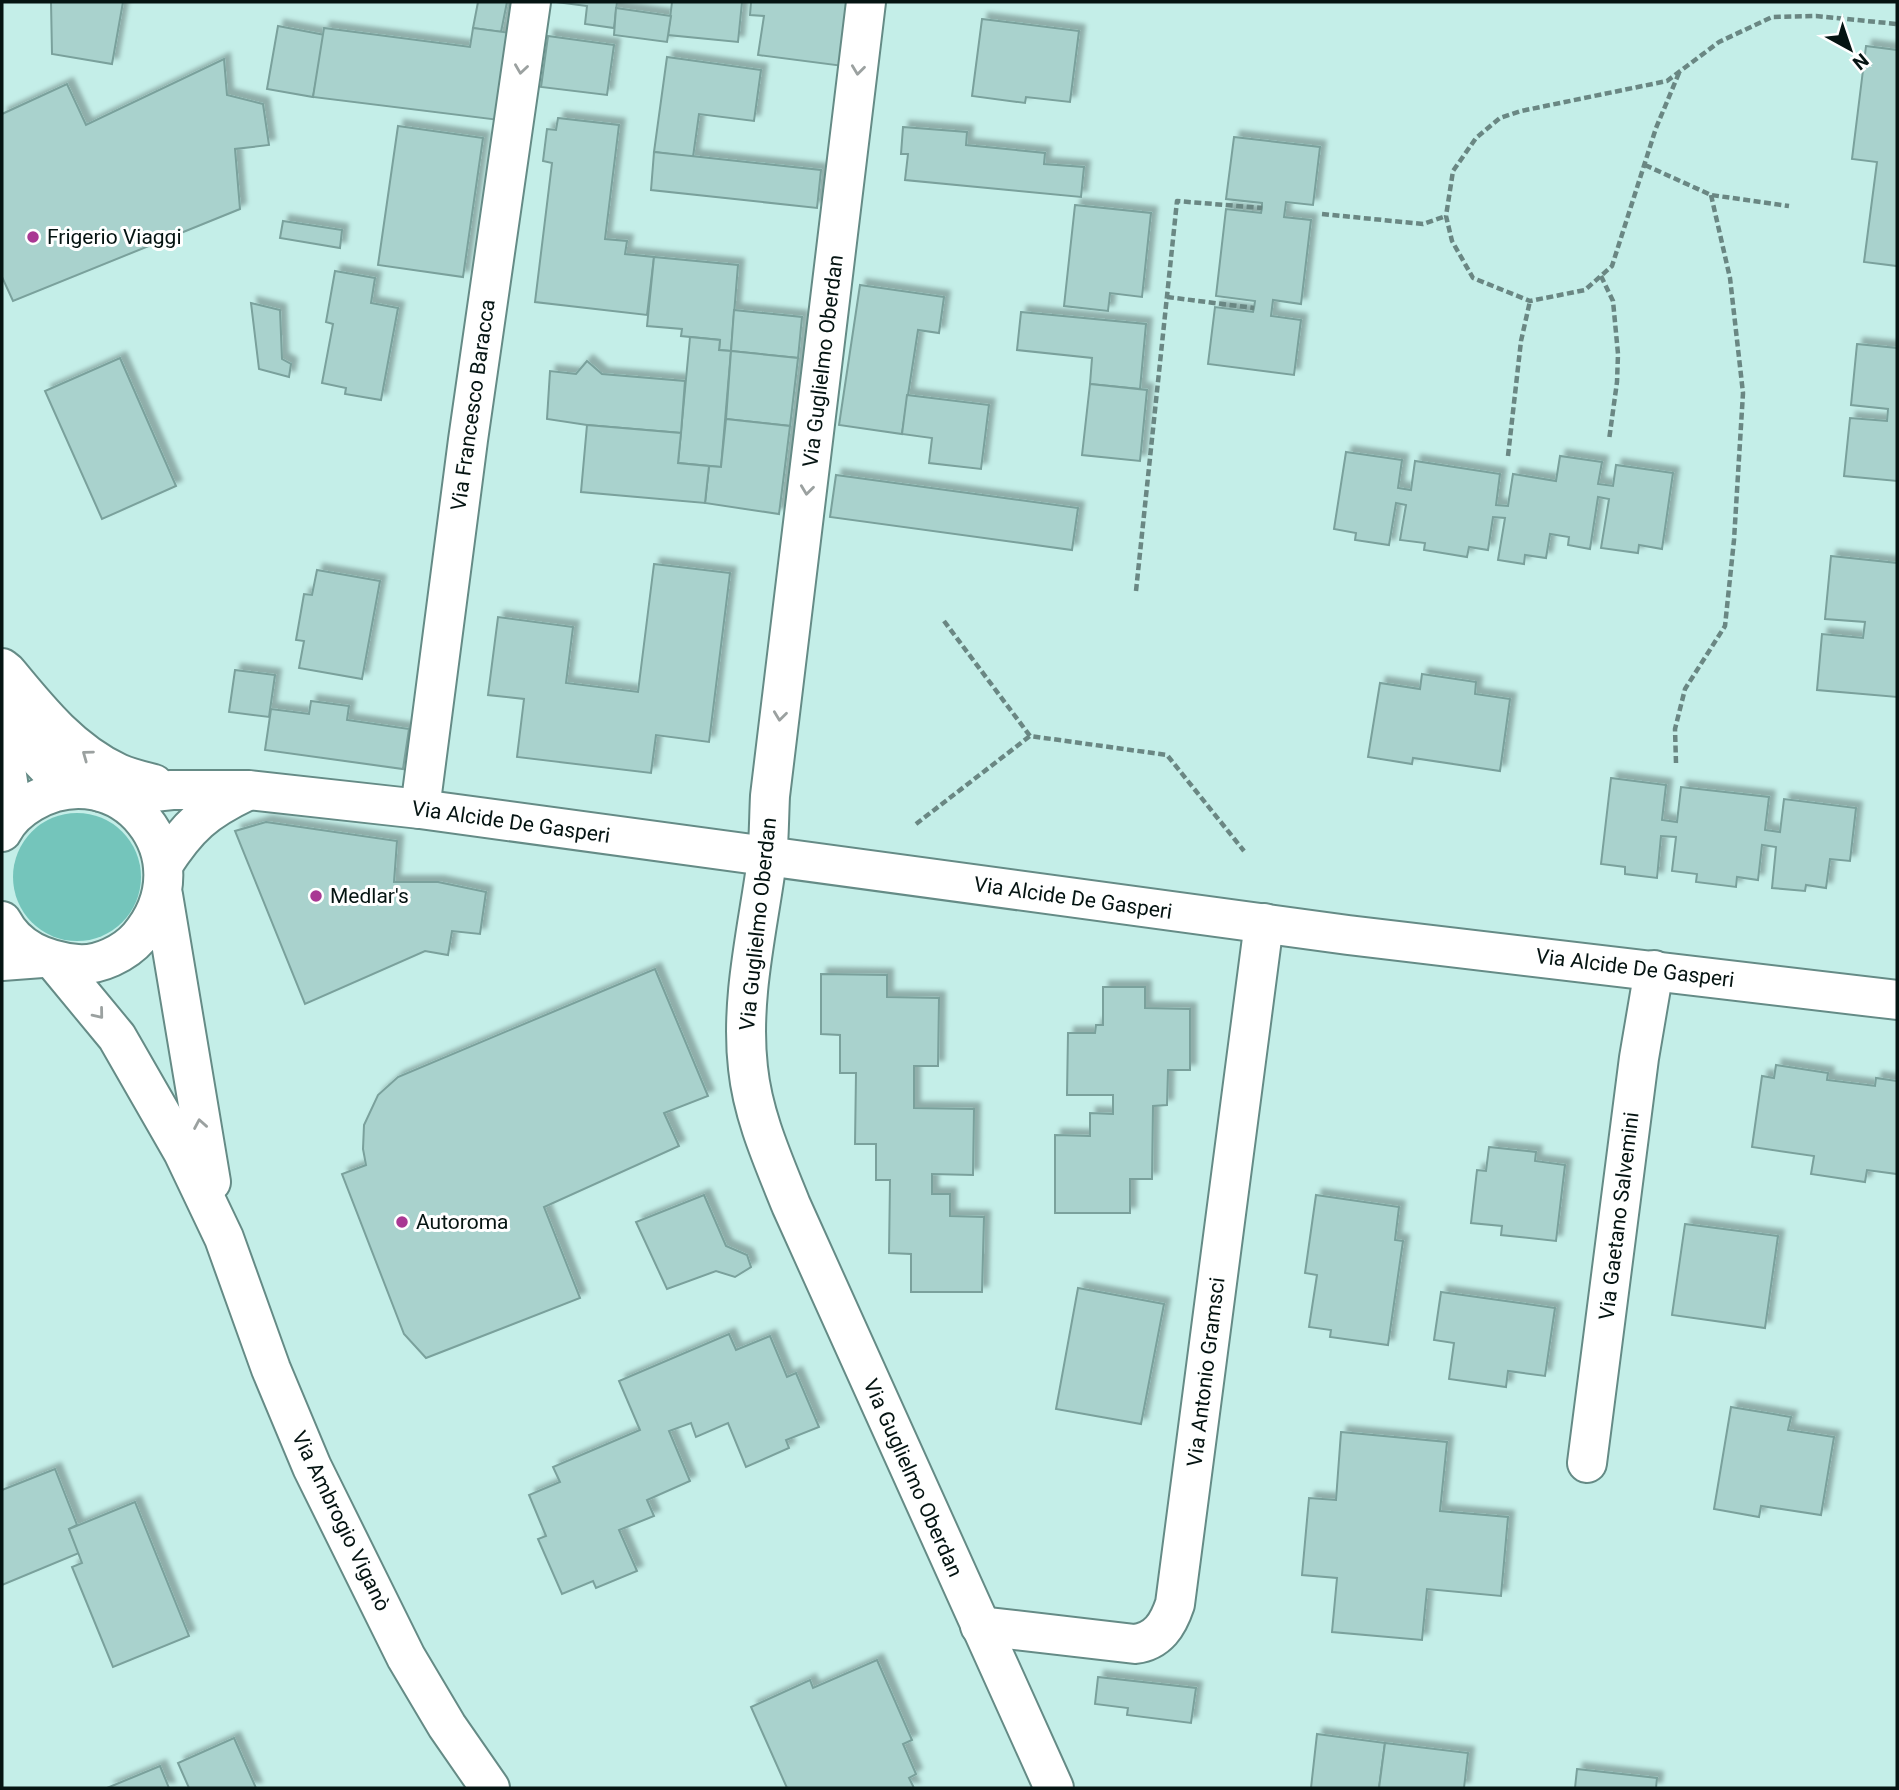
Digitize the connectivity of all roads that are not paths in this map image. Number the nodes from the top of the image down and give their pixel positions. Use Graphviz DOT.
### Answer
graph roads {
  1 [pos="531,2"];
  2 [pos="866,2"];
  3 [pos="2,668"];
  4 [pos="2,704"];
  5 [pos="2,743"];
  6 [pos="172,790"];
  7 [pos="249,790"];
  8 [pos="86,791"];
  9 [pos="420,809"];
  10 [pos="3,829"];
  11 [pos="767,856"];
  12 [pos="163,880"];
  13 [pos="2,921"];
  14 [pos="1264,923"];
  15 [pos="49,960"];
  16 [pos="2,961"];
  17 [pos="1654,970"];
  18 [pos="1897,1000"];
  19 [pos="224,1238"];
  20 [pos="1587,1463"];
  21 [pos="980,1626"];
  22 [pos="489,1788"];
  23 [pos="1054,1788"];
  1 -- 9 [label="street, Via Francesco Baracca, one-way"];
  2 -- 11 [label="street, Via Guglielmo Oberdan, one-way"];
  6 -- 3 [label="street, one-way"];
  4 -- 8 [label="street"];
  5 -- 10 [label="street"];
  6 -- 7 [label="street, Via Alcide De Gasperi"];
  6 -- 8 [label="street, Via Alcide De Gasperi"];
  7 -- 9 [label="street, Via Alcide De Gasperi"];
  7 -- 12 [label="street"];
  8 -- 10 [label="street"];
  8 -- 12 [label="street, Via Ambrogio Viganò"];
  9 -- 11 [label="street, Via Alcide De Gasperi"];
  11 -- 14 [label="street, Via Alcide De Gasperi"];
  11 -- 21 [label="street, Via Guglielmo Oberdan"];
  12 -- 15 [label="street"];
  19 -- 12 [label="street, Via Ambrogio Viganò, one-way"];
  13 -- 15 [label="street, Via Ambrogio Viganò"];
  14 -- 17 [label="street, Via Alcide De Gasperi"];
  14 -- 21 [label="street, Via Antonio Gramsci"];
  15 -- 16 [label="street"];
  15 -- 19 [label="street, Via Ambrogio Viganò, one-way"];
  17 -- 18 [label="street, Via Alcide De Gasperi"];
  17 -- 20 [label="street, Via Gaetano Salvemini"];
  19 -- 22 [label="street, Via Ambrogio Viganò"];
  21 -- 23 [label="street, Via Guglielmo Oberdan"];
}
